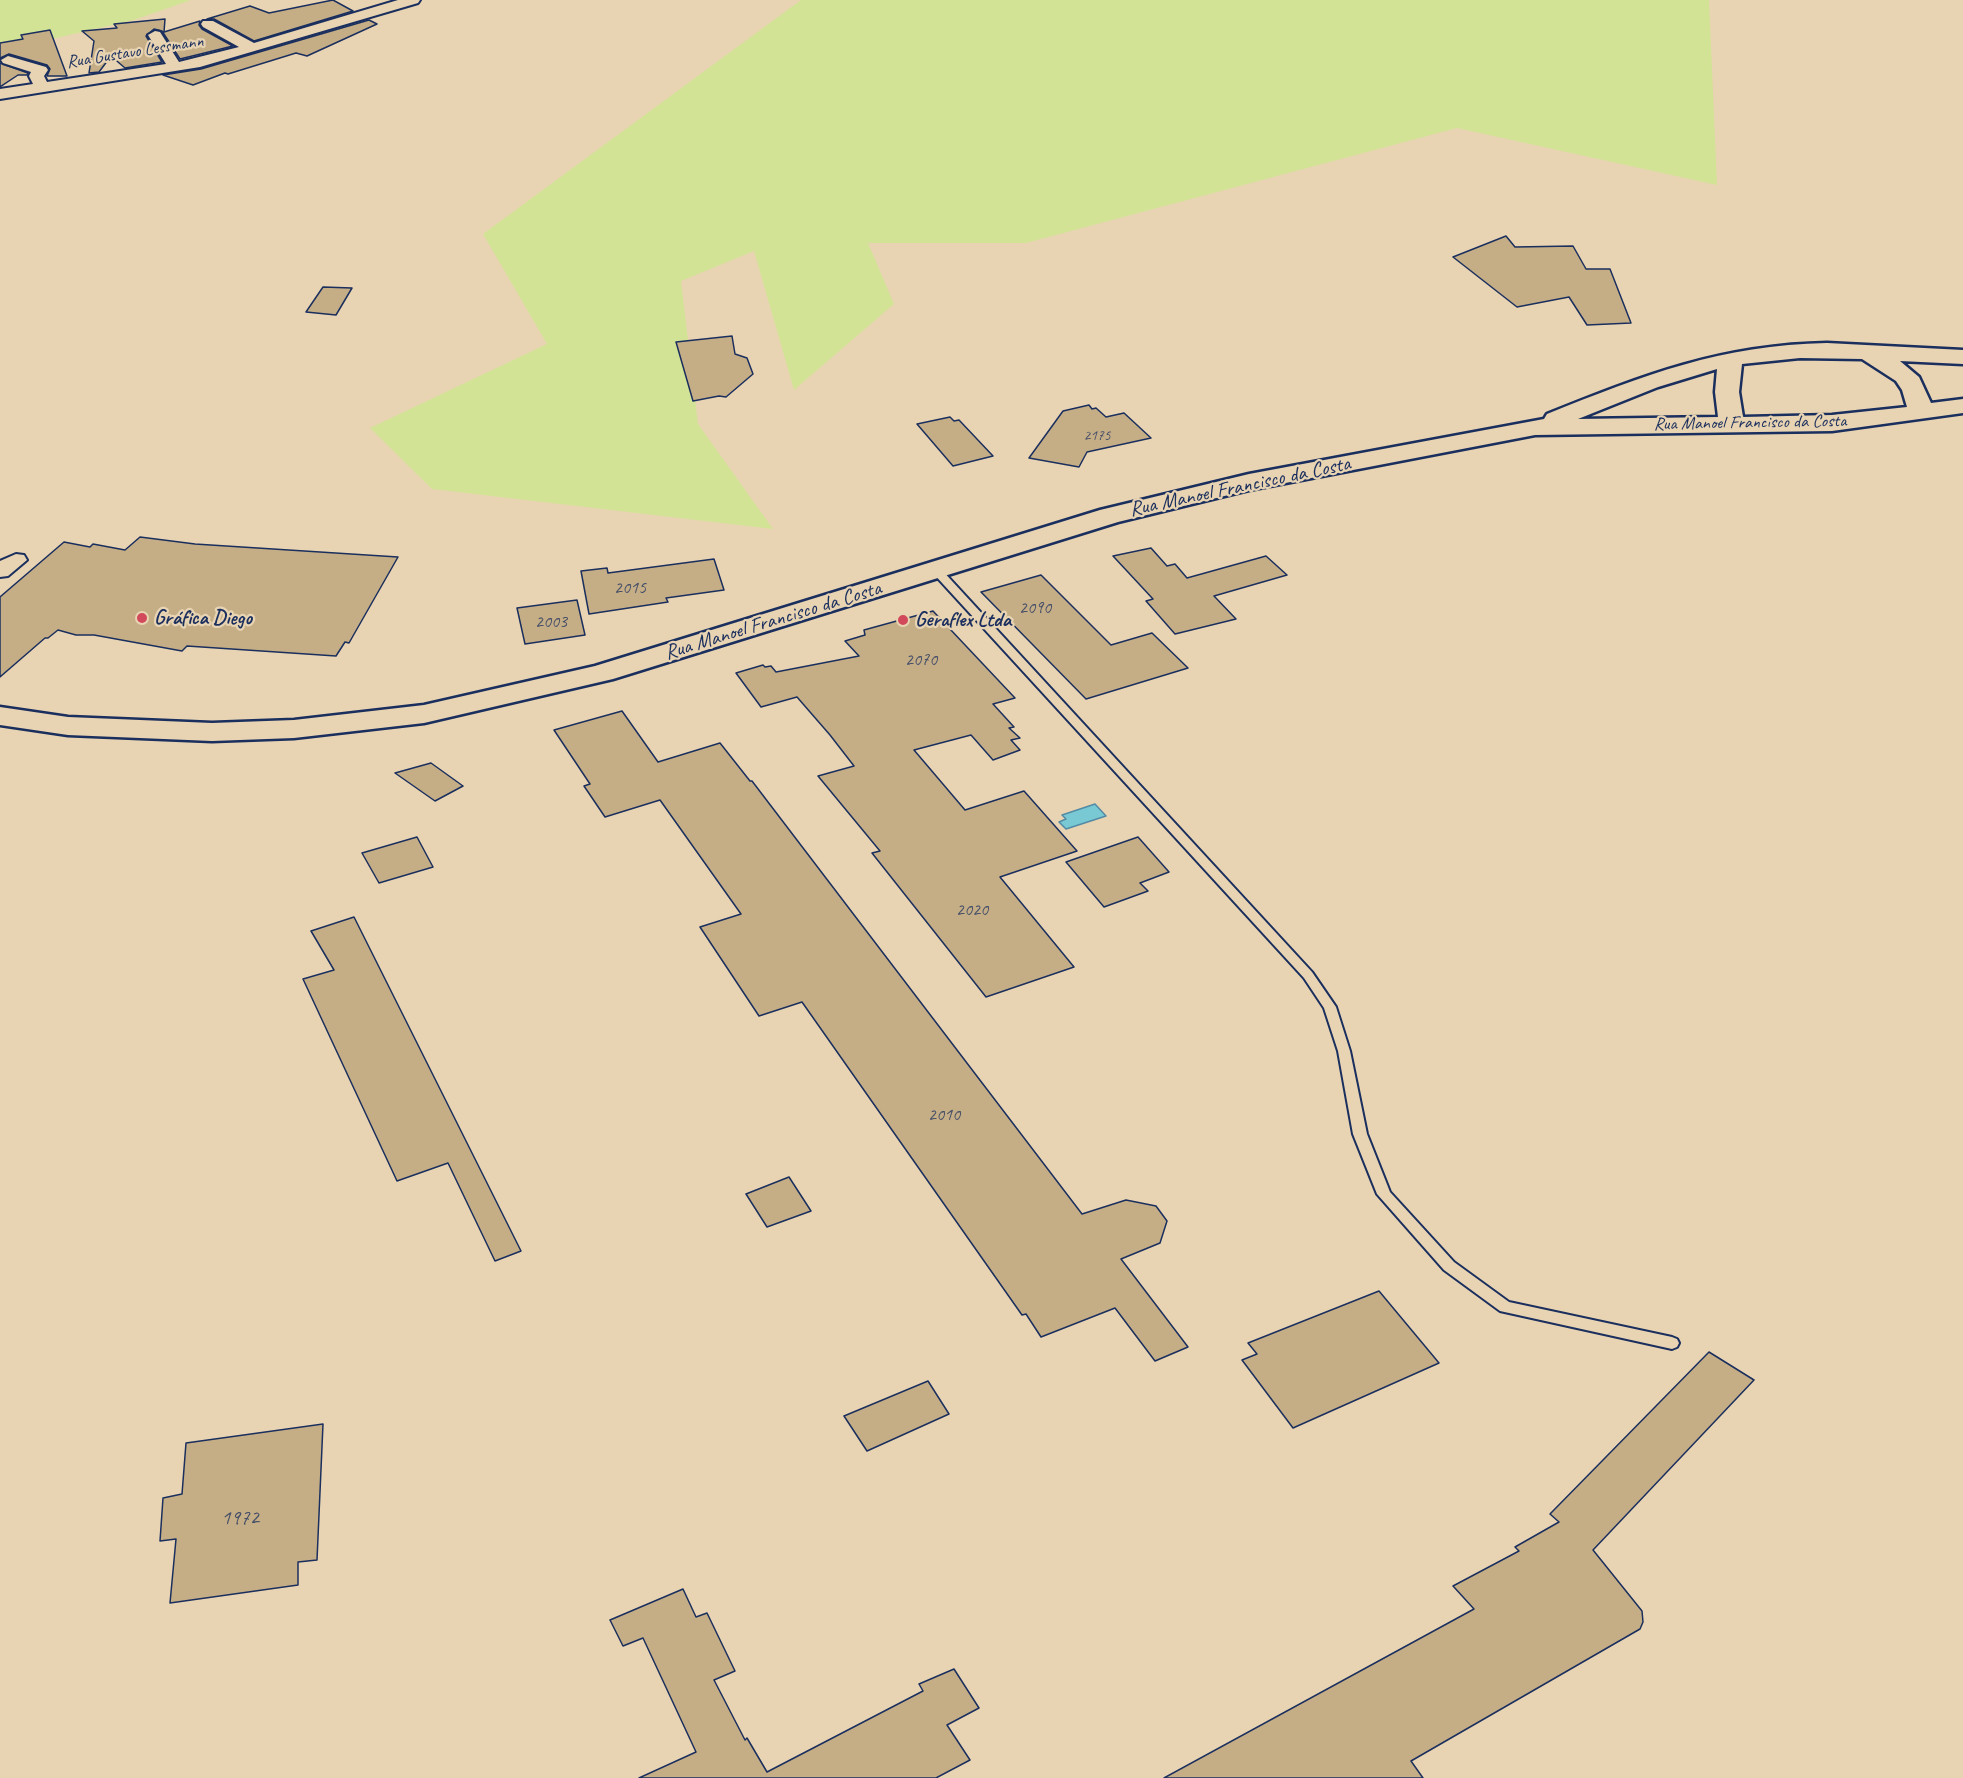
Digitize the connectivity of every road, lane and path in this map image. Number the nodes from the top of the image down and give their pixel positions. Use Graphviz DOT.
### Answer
graph roads {
  1 [pos="413,0"];
  2 [pos="208,24"];
  3 [pos="155,35"];
  4 [pos="251,47"];
  5 [pos="8,60"];
  6 [pos="176,68"];
  7 [pos="42,86"];
  8 [pos="0,94"];
  9 [pos="1868,353"];
  10 [pos="1963,357"];
  11 [pos="1731,359"];
  12 [pos="1963,406"];
  13 [pos="1922,413"];
  14 [pos="1733,424"];
  15 [pos="1535,427"];
  16 [pos="936,570"];
  17 [pos="0,716"];
  18 [pos="1672,1343"];
  1 -- 4 [label="street, Rua Gustavo Lessmann"];
  2 -- 4 [label="street"];
  3 -- 6 [label="street"];
  4 -- 6 [label="street, Rua Gustavo Lessmann"];
  5 -- 7 [label="street"];
  6 -- 7 [label="street, Rua Gustavo Lessmann"];
  7 -- 8 [label="street, Rua Gustavo Lessmann"];
  9 -- 10 [label="main road, Rua Manoel Francisco da Costa"];
  9 -- 11 [label="main road, Rua Manoel Francisco da Costa"];
  9 -- 13 [label="main road"];
  11 -- 14 [label="main road"];
  11 -- 15 [label="main road, Rua Manoel Francisco da Costa"];
  12 -- 13 [label="main road, Rua Manoel Francisco da Costa"];
  13 -- 14 [label="main road, Rua Manoel Francisco da Costa"];
  14 -- 15 [label="main road, Rua Manoel Francisco da Costa"];
  15 -- 16 [label="main road, Rua Manoel Francisco da Costa"];
  16 -- 17 [label="main road, Rua Manoel Francisco da Costa"];
  16 -- 18 [label="lane"];
}
